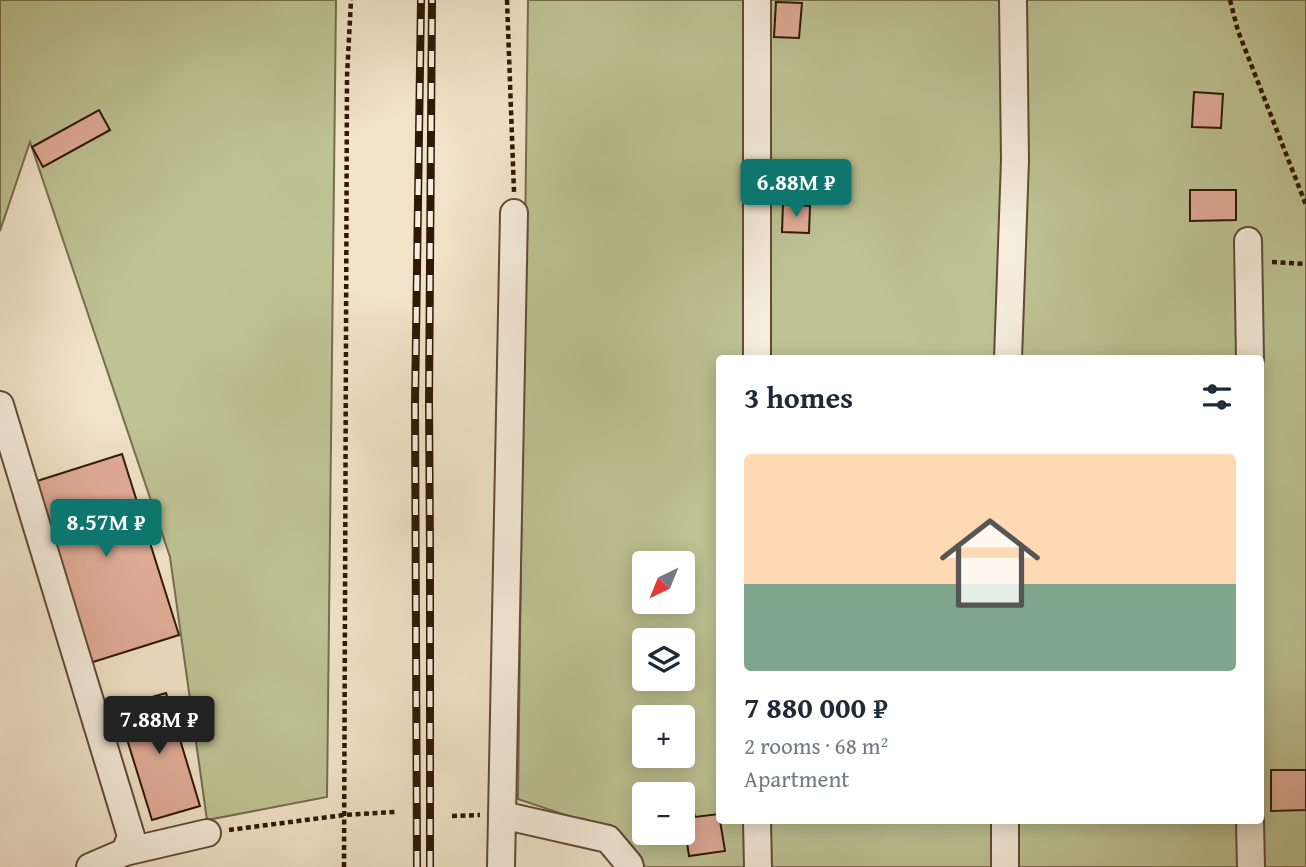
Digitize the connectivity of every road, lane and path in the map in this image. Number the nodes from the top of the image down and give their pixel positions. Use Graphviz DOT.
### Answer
graph roads {
  1 [pos="351,0"];
  2 [pos="507,0"];
  3 [pos="757,0"];
  4 [pos="1013,0"];
  5 [pos="1230,0"];
  6 [pos="1306,205"];
  7 [pos="514,214"];
  8 [pos="1248,251"];
  9 [pos="1306,264"];
  10 [pos="757,355"];
  11 [pos="1008,355"];
  12 [pos="1250,355"];
  13 [pos="0,405"];
  14 [pos="395,812"];
  15 [pos="502,815"];
  16 [pos="344,816"];
  17 [pos="758,824"];
  18 [pos="1005,824"];
  19 [pos="1250,824"];
  20 [pos="207,833"];
  21 [pos="125,852"];
  22 [pos="90,867"];
  23 [pos="344,867"];
  24 [pos="501,867"];
  25 [pos="629,867"];
  26 [pos="758,867"];
  27 [pos="1005,867"];
  28 [pos="1251,867"];
  1 -- 16 [label="path"];
  2 -- 7 [label="path"];
  3 -- 10 [label="street"];
  4 -- 11 [label="street"];
  5 -- 6 [label="path"];
  7 -- 15 [label="street"];
  8 -- 9 [label="path"];
  8 -- 12 [label="street"];
  13 -- 21 [label="street"];
  14 -- 16 [label="path"];
  15 -- 24 [label="street"];
  15 -- 25 [label="street"];
  16 -- 20 [label="path"];
  16 -- 23 [label="path"];
  17 -- 26 [label="street"];
  18 -- 27 [label="street"];
  19 -- 28 [label="street"];
  20 -- 21 [label="street"];
  21 -- 22 [label="street"];
}
